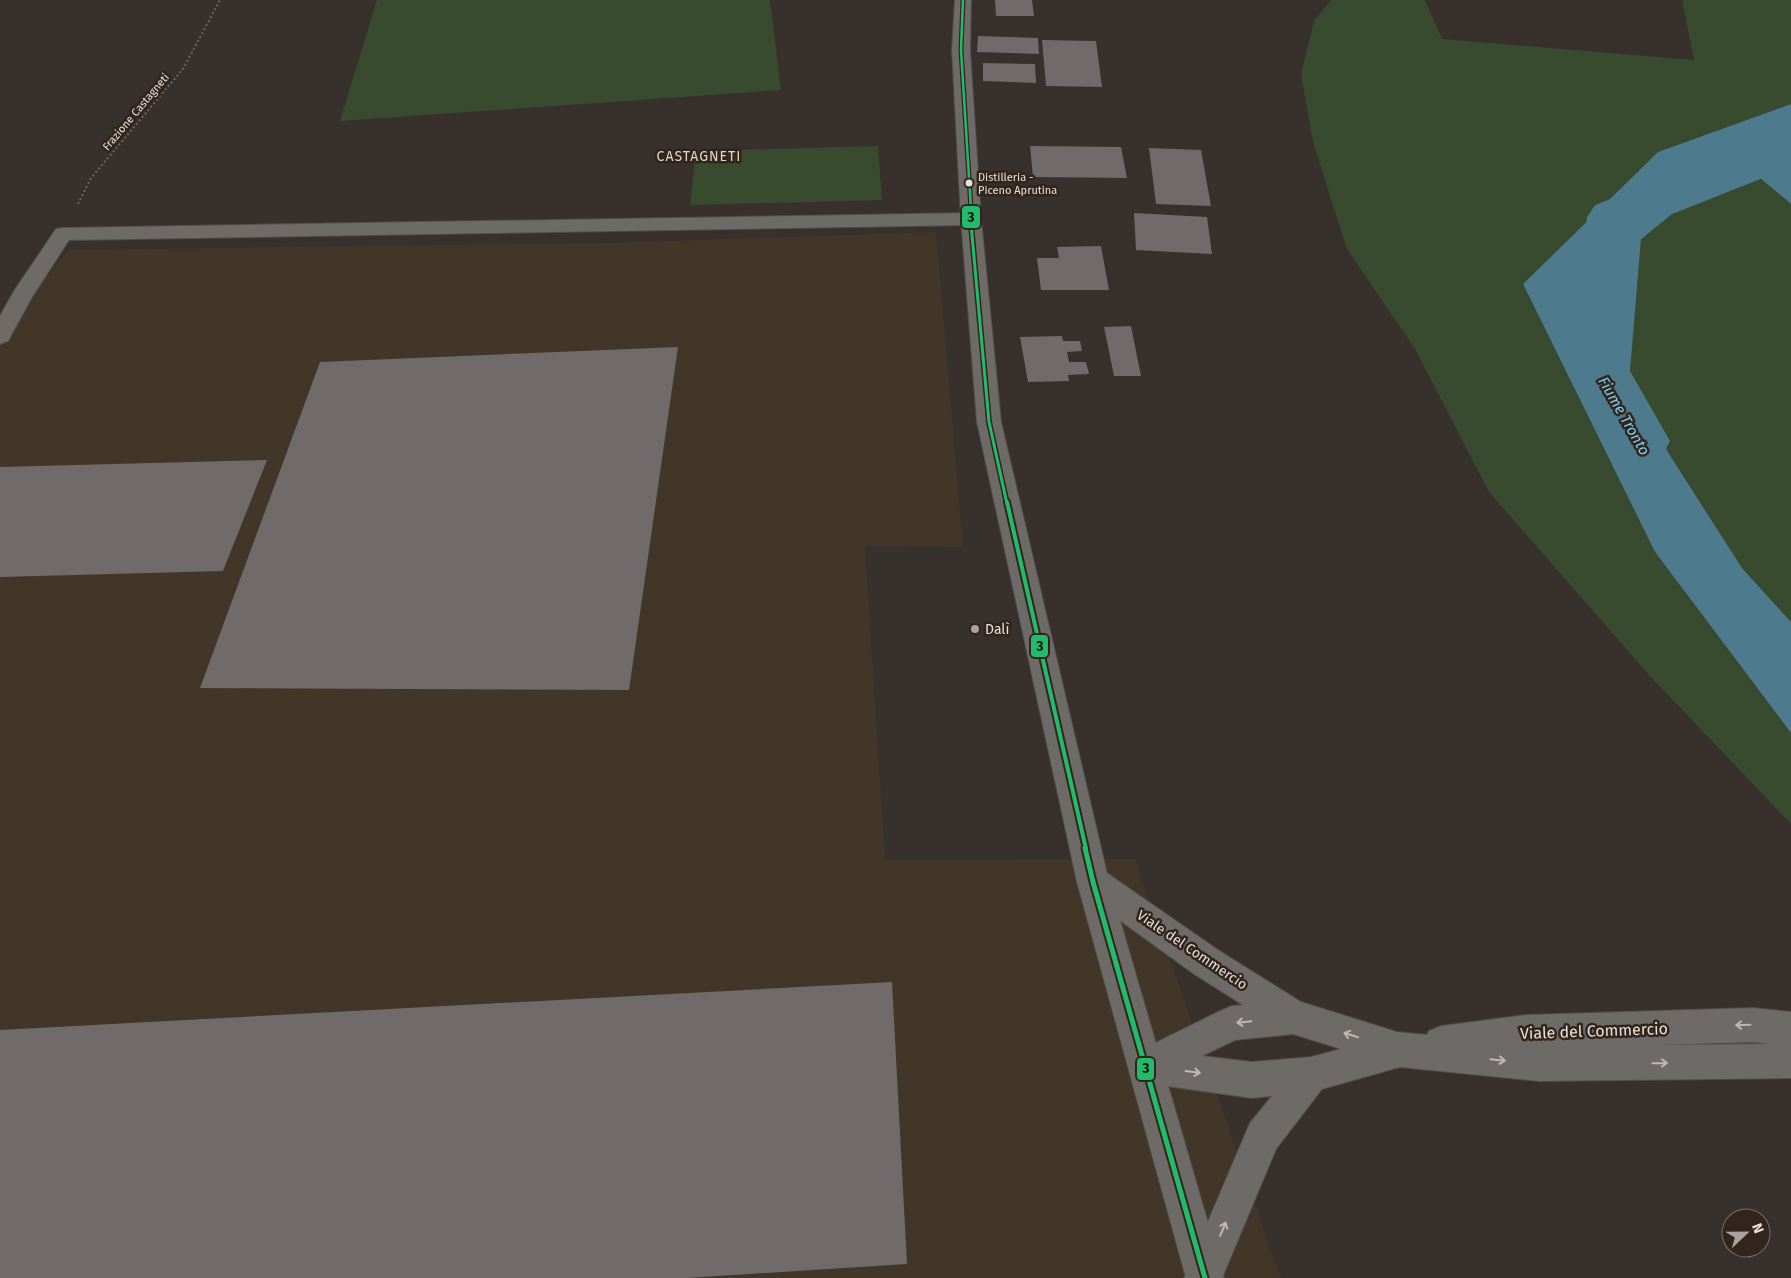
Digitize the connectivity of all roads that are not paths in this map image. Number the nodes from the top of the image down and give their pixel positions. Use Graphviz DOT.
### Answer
graph roads {
  1 [pos="963,0"];
  2 [pos="971,219"];
  3 [pos="0,336"];
  4 [pos="1094,882"];
  5 [pos="1293,1017"];
  6 [pos="1791,1029"];
  7 [pos="1397,1049"];
  8 [pos="1791,1061"];
  9 [pos="1145,1066"];
  10 [pos="1311,1075"];
  11 [pos="1204,1277"];
  1 -- 2 [label="main road"];
  2 -- 3 [label="street"];
  2 -- 4 [label="main road"];
  4 -- 5 [label="street, Viale del Commercio"];
  4 -- 9 [label="main road"];
  7 -- 5 [label="street, Viale del Commercio, one-way"];
  5 -- 9 [label="street, Viale del Commercio, one-way"];
  6 -- 7 [label="street, Viale del Commercio, one-way"];
  7 -- 8 [label="street, Viale del Commercio, one-way"];
  7 -- 10 [label="street, Viale del Commercio"];
  9 -- 10 [label="street, Viale del Commercio, one-way"];
  9 -- 11 [label="main road"];
  11 -- 10 [label="street, one-way"];
}
